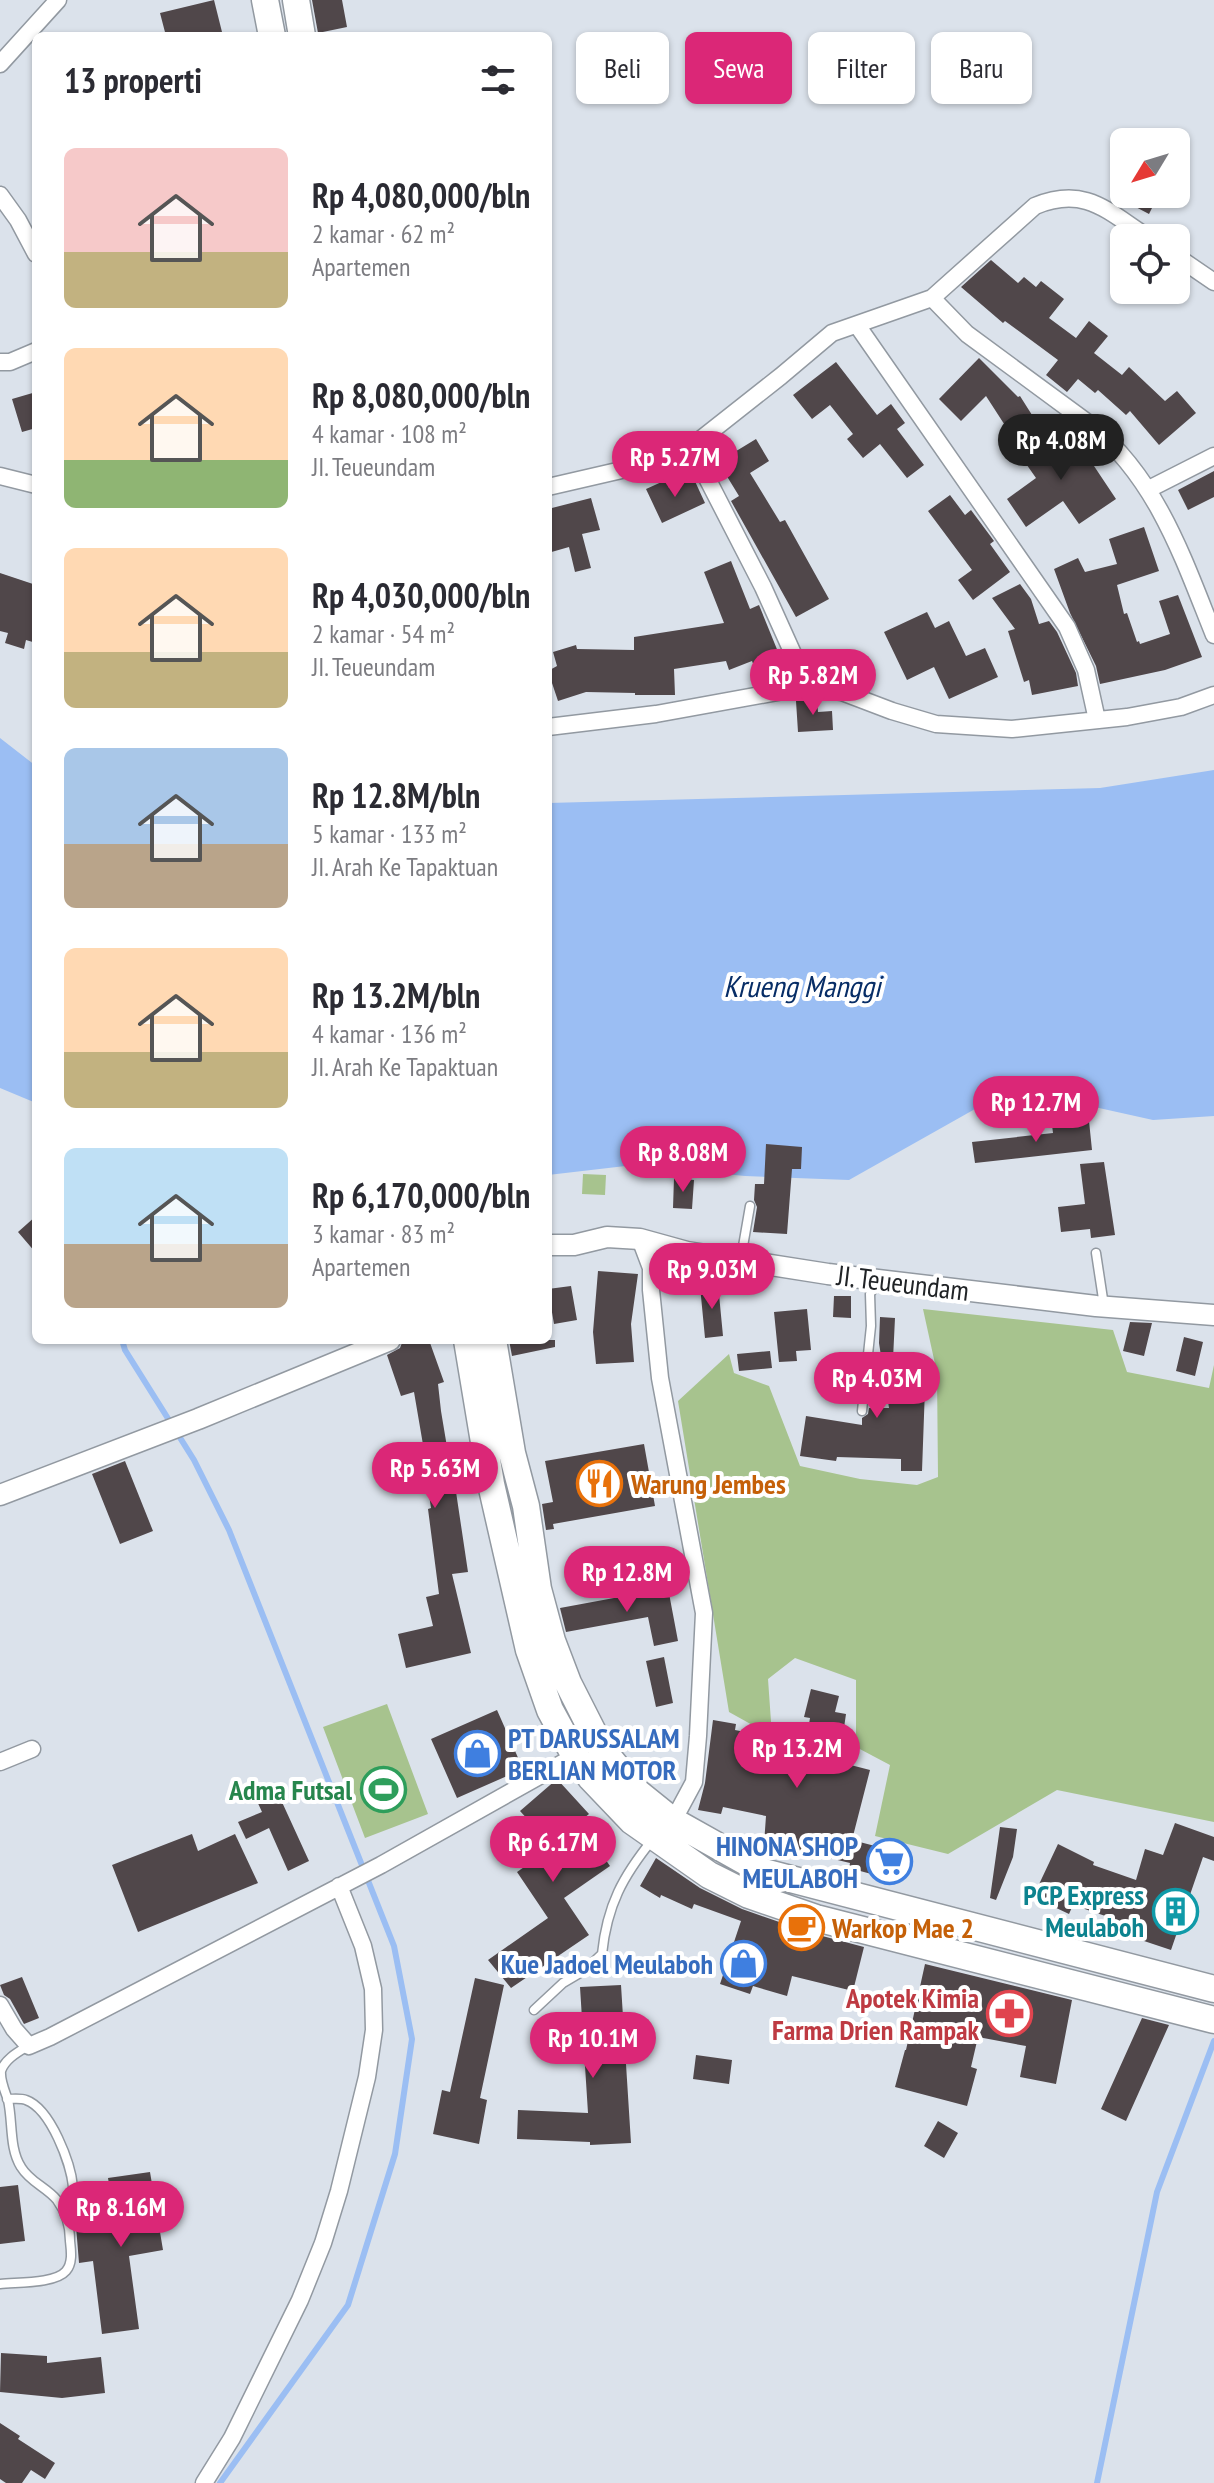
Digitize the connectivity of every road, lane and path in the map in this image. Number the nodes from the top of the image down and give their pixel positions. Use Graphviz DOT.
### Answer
graph roads {
  1 [pos="58,0"];
  2 [pos="265,0"];
  3 [pos="296,0"];
  4 [pos="271,32"];
  5 [pos="301,32"];
  6 [pos="0,64"];
  7 [pos="0,195"];
  8 [pos="1127,224"];
  9 [pos="32,246"];
  10 [pos="1190,266"];
  11 [pos="1214,282"];
  12 [pos="932,298"];
  13 [pos="857,325"];
  14 [pos="32,353"];
  15 [pos="0,362"];
  16 [pos="691,447"];
  17 [pos="1214,456"];
  18 [pos="0,476"];
  19 [pos="32,484"];
  20 [pos="552,486"];
  21 [pos="1149,489"];
  22 [pos="1214,635"];
  23 [pos="805,687"];
  24 [pos="1214,695"];
  25 [pos="1097,720"];
  26 [pos="552,727"];
  27 [pos="750,1206"];
  28 [pos="640,1239"];
  29 [pos="552,1245"];
  30 [pos="1096,1253"];
  31 [pos="736,1254"];
  32 [pos="874,1287"];
  33 [pos="1100,1297"];
  34 [pos="1214,1315"];
  35 [pos="380,1344"];
  36 [pos="468,1344"];
  37 [pos="494,1344"];
  38 [pos="862,1411"];
  39 [pos="0,1495"];
  40 [pos="32,1749"];
  41 [pos="575,1756"];
  42 [pos="0,1762"];
  43 [pos="663,1830"];
  44 [pos="345,1884"];
  45 [pos="1214,1989"];
  46 [pos="0,2005"];
  47 [pos="534,2010"];
  48 [pos="1214,2020"];
  49 [pos="29,2046"];
  50 [pos="7,2099"];
  51 [pos="68,2220"];
  52 [pos="0,2284"];
  53 [pos="204,2483"];
  1 -- 6 [label="street"];
  2 -- 4 [label="highway"];
  3 -- 5 [label="highway"];
  7 -- 9 [label="street"];
  8 -- 12 [label="street"];
  10 -- 11 [label="street"];
  12 -- 13 [label="street"];
  12 -- 21 [label="street"];
  13 -- 16 [label="street"];
  13 -- 25 [label="street"];
  14 -- 15 [label="street"];
  16 -- 20 [label="street"];
  16 -- 23 [label="street"];
  17 -- 21 [label="street"];
  18 -- 19 [label="street"];
  21 -- 22 [label="street"];
  23 -- 25 [label="street"];
  23 -- 26 [label="street"];
  24 -- 25 [label="street"];
  27 -- 31 [label="lane"];
  28 -- 29 [label="street, JI. Teueundam"];
  28 -- 31 [label="street, JI. Teueundam"];
  28 -- 43 [label="street"];
  30 -- 33 [label="lane"];
  31 -- 32 [label="street, JI. Teueundam"];
  32 -- 33 [label="street, JI. Teueundam"];
  32 -- 38 [label="lane"];
  33 -- 34 [label="street, JI. Teueundam"];
  35 -- 39 [label="street"];
  36 -- 41 [label="highway"];
  37 -- 43 [label="highway"];
  40 -- 42 [label="street"];
  41 -- 43 [label="highway"];
  41 -- 44 [label="street"];
  43 -- 45 [label="highway"];
  43 -- 47 [label="lane"];
  43 -- 48 [label="highway"];
  44 -- 49 [label="street"];
  44 -- 53 [label="street"];
  46 -- 49 [label="street"];
  49 -- 50 [label="lane"];
  50 -- 51 [label="lane"];
  50 -- 51 [label="lane"];
  51 -- 52 [label="lane"];
}
